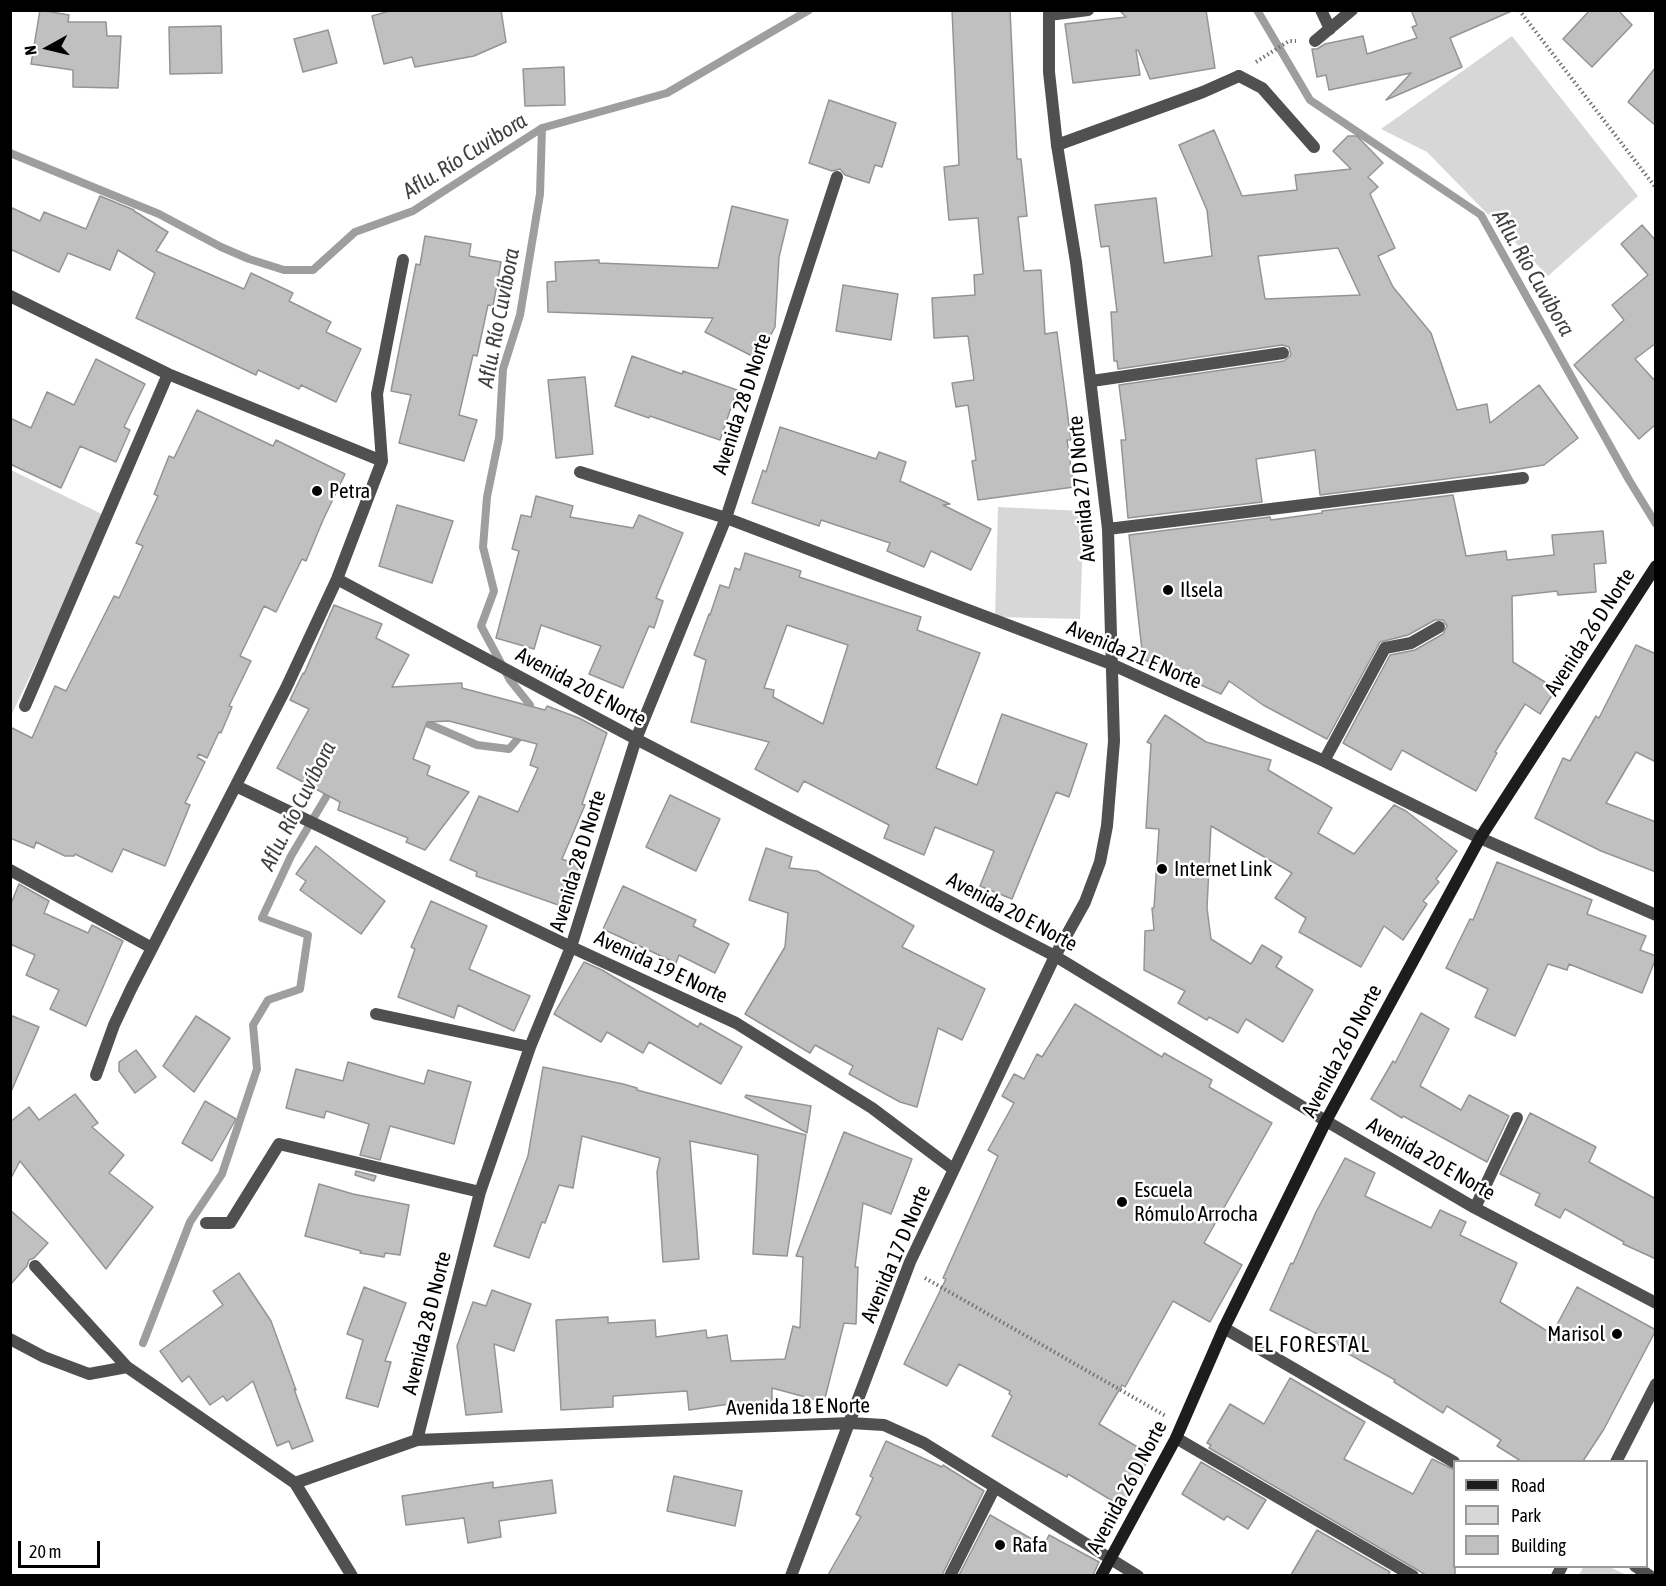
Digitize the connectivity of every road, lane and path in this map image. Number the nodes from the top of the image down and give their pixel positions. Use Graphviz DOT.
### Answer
graph roads {
  1 [pos="1088,10"];
  2 [pos="1321,10"];
  3 [pos="1352,10"];
  4 [pos="1520,10"];
  5 [pos="1048,13"];
  6 [pos="1330,29"];
  7 [pos="1289,41"];
  8 [pos="1315,41"];
  9 [pos="1263,57"];
  10 [pos="1057,145"];
  11 [pos="1314,147"];
  12 [pos="837,177"];
  13 [pos="1656,188"];
  14 [pos="402,260"];
  15 [pos="10,296"];
  16 [pos="1283,353"];
  17 [pos="168,374"];
  18 [pos="1092,381"];
  19 [pos="382,461"];
  20 [pos="580,472"];
  21 [pos="1523,478"];
  22 [pos="726,518"];
  23 [pos="1108,529"];
  24 [pos="1656,566"];
  25 [pos="337,579"];
  26 [pos="1439,627"];
  27 [pos="1111,664"];
  28 [pos="25,706"];
  29 [pos="636,739"];
  30 [pos="1324,761"];
  31 [pos="236,786"];
  32 [pos="1480,838"];
  33 [pos="10,870"];
  34 [pos="1656,915"];
  35 [pos="571,947"];
  36 [pos="152,948"];
  37 [pos="1055,956"];
  38 [pos="376,1014"];
  39 [pos="530,1047"];
  40 [pos="96,1075"];
  41 [pos="1517,1118"];
  42 [pos="1326,1121"];
  43 [pos="953,1169"];
  44 [pos="480,1191"];
  45 [pos="1475,1208"];
  46 [pos="206,1222"];
  47 [pos="35,1266"];
  48 [pos="908,1268"];
  49 [pos="1656,1303"];
  50 [pos="1224,1328"];
  51 [pos="10,1339"];
  52 [pos="127,1367"];
  53 [pos="1656,1384"];
  54 [pos="850,1423"];
  55 [pos="1183,1425"];
  56 [pos="1176,1438"];
  57 [pos="417,1440"];
  58 [pos="1617,1460"];
  59 [pos="1453,1461"];
  60 [pos="295,1483"];
  61 [pos="995,1487"];
  62 [pos="1110,1560"];
  63 [pos="352,1575"];
  64 [pos="791,1575"];
  65 [pos="950,1575"];
  66 [pos="1101,1575"];
  67 [pos="1138,1575"];
  68 [pos="1413,1575"];
  1 -- 5 [label="street"];
  2 -- 6 [label="street"];
  3 -- 6 [label="street"];
  4 -- 13 [label="path"];
  5 -- 10 [label="street, Avenida 27 D Norte"];
  6 -- 8 [label="street"];
  7 -- 9 [label="path"];
  10 -- 11 [label="street"];
  10 -- 18 [label="street, Avenida 27 D Norte"];
  12 -- 22 [label="street, Avenida 28 D Norte"];
  14 -- 19 [label="street"];
  15 -- 17 [label="street"];
  16 -- 18 [label="street"];
  17 -- 19 [label="street"];
  17 -- 28 [label="street"];
  18 -- 23 [label="street, Avenida 27 D Norte"];
  19 -- 25 [label="street"];
  20 -- 22 [label="street, Avenida 21 E Norte"];
  21 -- 23 [label="street"];
  22 -- 27 [label="street, Avenida 21 E Norte"];
  22 -- 29 [label="street, Avenida 28 D Norte"];
  23 -- 27 [label="street, Avenida 27 D Norte"];
  24 -- 32 [label="street, Avenida 26 D Norte"];
  25 -- 29 [label="street, Avenida 20 E Norte"];
  25 -- 31 [label="street"];
  26 -- 30 [label="street"];
  27 -- 30 [label="street, Avenida 21 E Norte"];
  27 -- 37 [label="street, Avenida 27 D Norte"];
  29 -- 35 [label="street, Avenida 28 D Norte"];
  29 -- 37 [label="street, Avenida 20 E Norte"];
  30 -- 32 [label="street, Avenida 21 E Norte"];
  31 -- 35 [label="street, Avenida 19 E Norte"];
  31 -- 36 [label="street"];
  32 -- 34 [label="street, Avenida 21 E Norte"];
  32 -- 42 [label="street, Avenida 26 D Norte"];
  33 -- 36 [label="street"];
  35 -- 39 [label="street, Avenida 28 D Norte"];
  35 -- 43 [label="street, Avenida 19 E Norte"];
  36 -- 40 [label="street"];
  37 -- 42 [label="street, Avenida 20 E Norte"];
  37 -- 43 [label="street, Avenida 17 D Norte"];
  38 -- 39 [label="street"];
  39 -- 44 [label="street, Avenida 28 D Norte"];
  41 -- 45 [label="street"];
  42 -- 45 [label="street, Avenida 20 E Norte"];
  42 -- 50 [label="street, Avenida 26 D Norte"];
  43 -- 48 [label="street, Avenida 17 D Norte"];
  44 -- 46 [label="street"];
  44 -- 57 [label="street, Avenida 28 D Norte"];
  45 -- 49 [label="street, Avenida 20 E Norte"];
  47 -- 52 [label="street"];
  48 -- 54 [label="street, Avenida 17 D Norte"];
  48 -- 55 [label="path"];
  50 -- 55 [label="street, Avenida 26 D Norte"];
  50 -- 59 [label="street"];
  51 -- 52 [label="street"];
  52 -- 60 [label="street"];
  53 -- 58 [label="street"];
  54 -- 57 [label="street, Avenida 18 E Norte"];
  54 -- 61 [label="street, Avenida 18 E Norte"];
  54 -- 64 [label="street, Avenida 17 D Norte"];
  55 -- 56 [label="street, Avenida 26 D Norte"];
  56 -- 62 [label="street, Avenida 26 D Norte"];
  56 -- 68 [label="street"];
  57 -- 60 [label="street"];
  60 -- 63 [label="street"];
  61 -- 62 [label="street, Avenida 18 E Norte"];
  61 -- 65 [label="street"];
  62 -- 66 [label="street, Avenida 26 D Norte"];
  62 -- 67 [label="street, Avenida 18 E Norte"];
}
